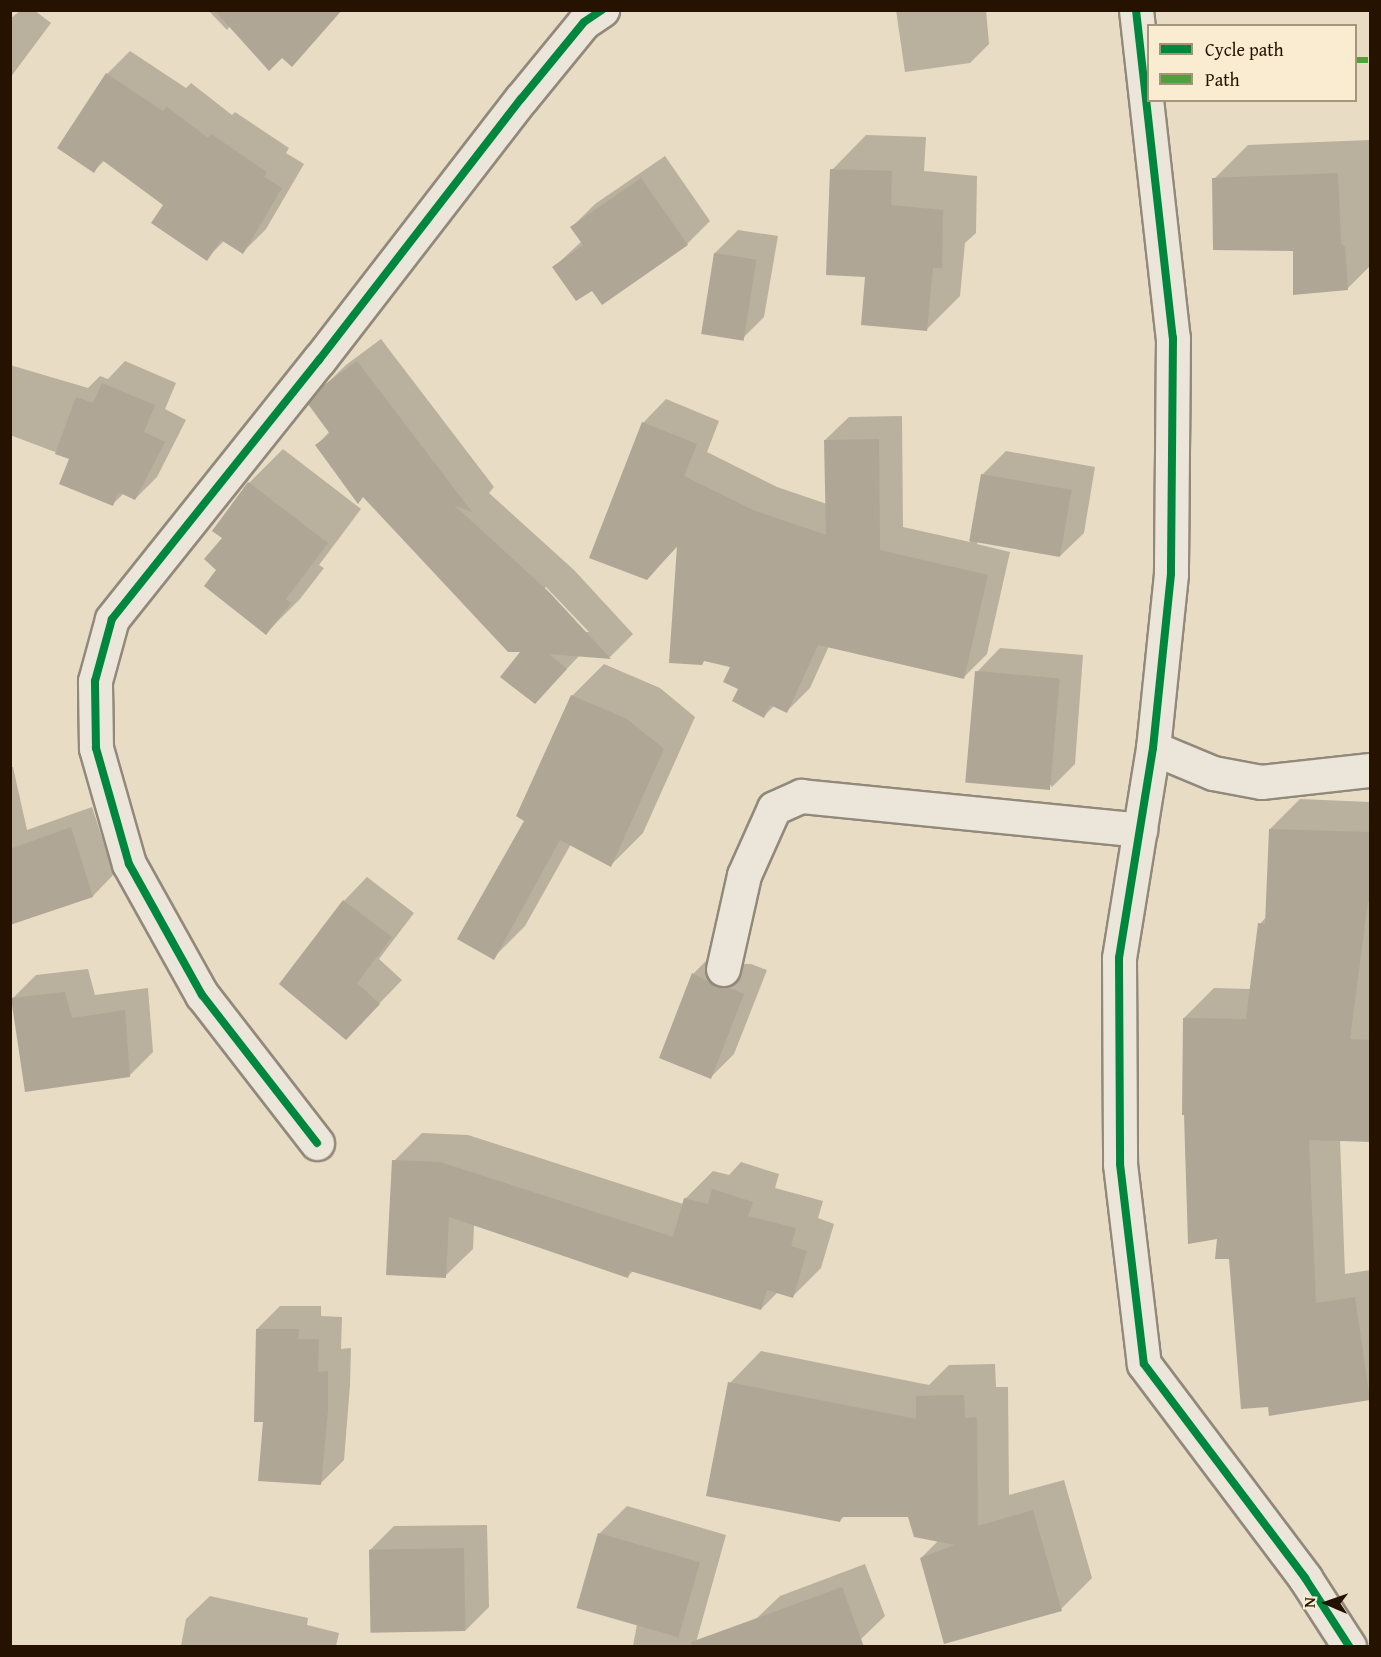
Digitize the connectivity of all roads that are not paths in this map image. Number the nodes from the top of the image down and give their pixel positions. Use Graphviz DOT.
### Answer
graph roads {
  1 [pos="1136,10"];
  2 [pos="585,14"];
  3 [pos="1153,748"];
  4 [pos="1371,770"];
  5 [pos="1140,830"];
  6 [pos="723,969"];
  7 [pos="317,1143"];
  8 [pos="1349,1647"];
  1 -- 3 [label="street"];
  2 -- 7 [label="street"];
  3 -- 4 [label="street"];
  3 -- 5 [label="street"];
  5 -- 6 [label="street"];
  5 -- 8 [label="street"];
}
